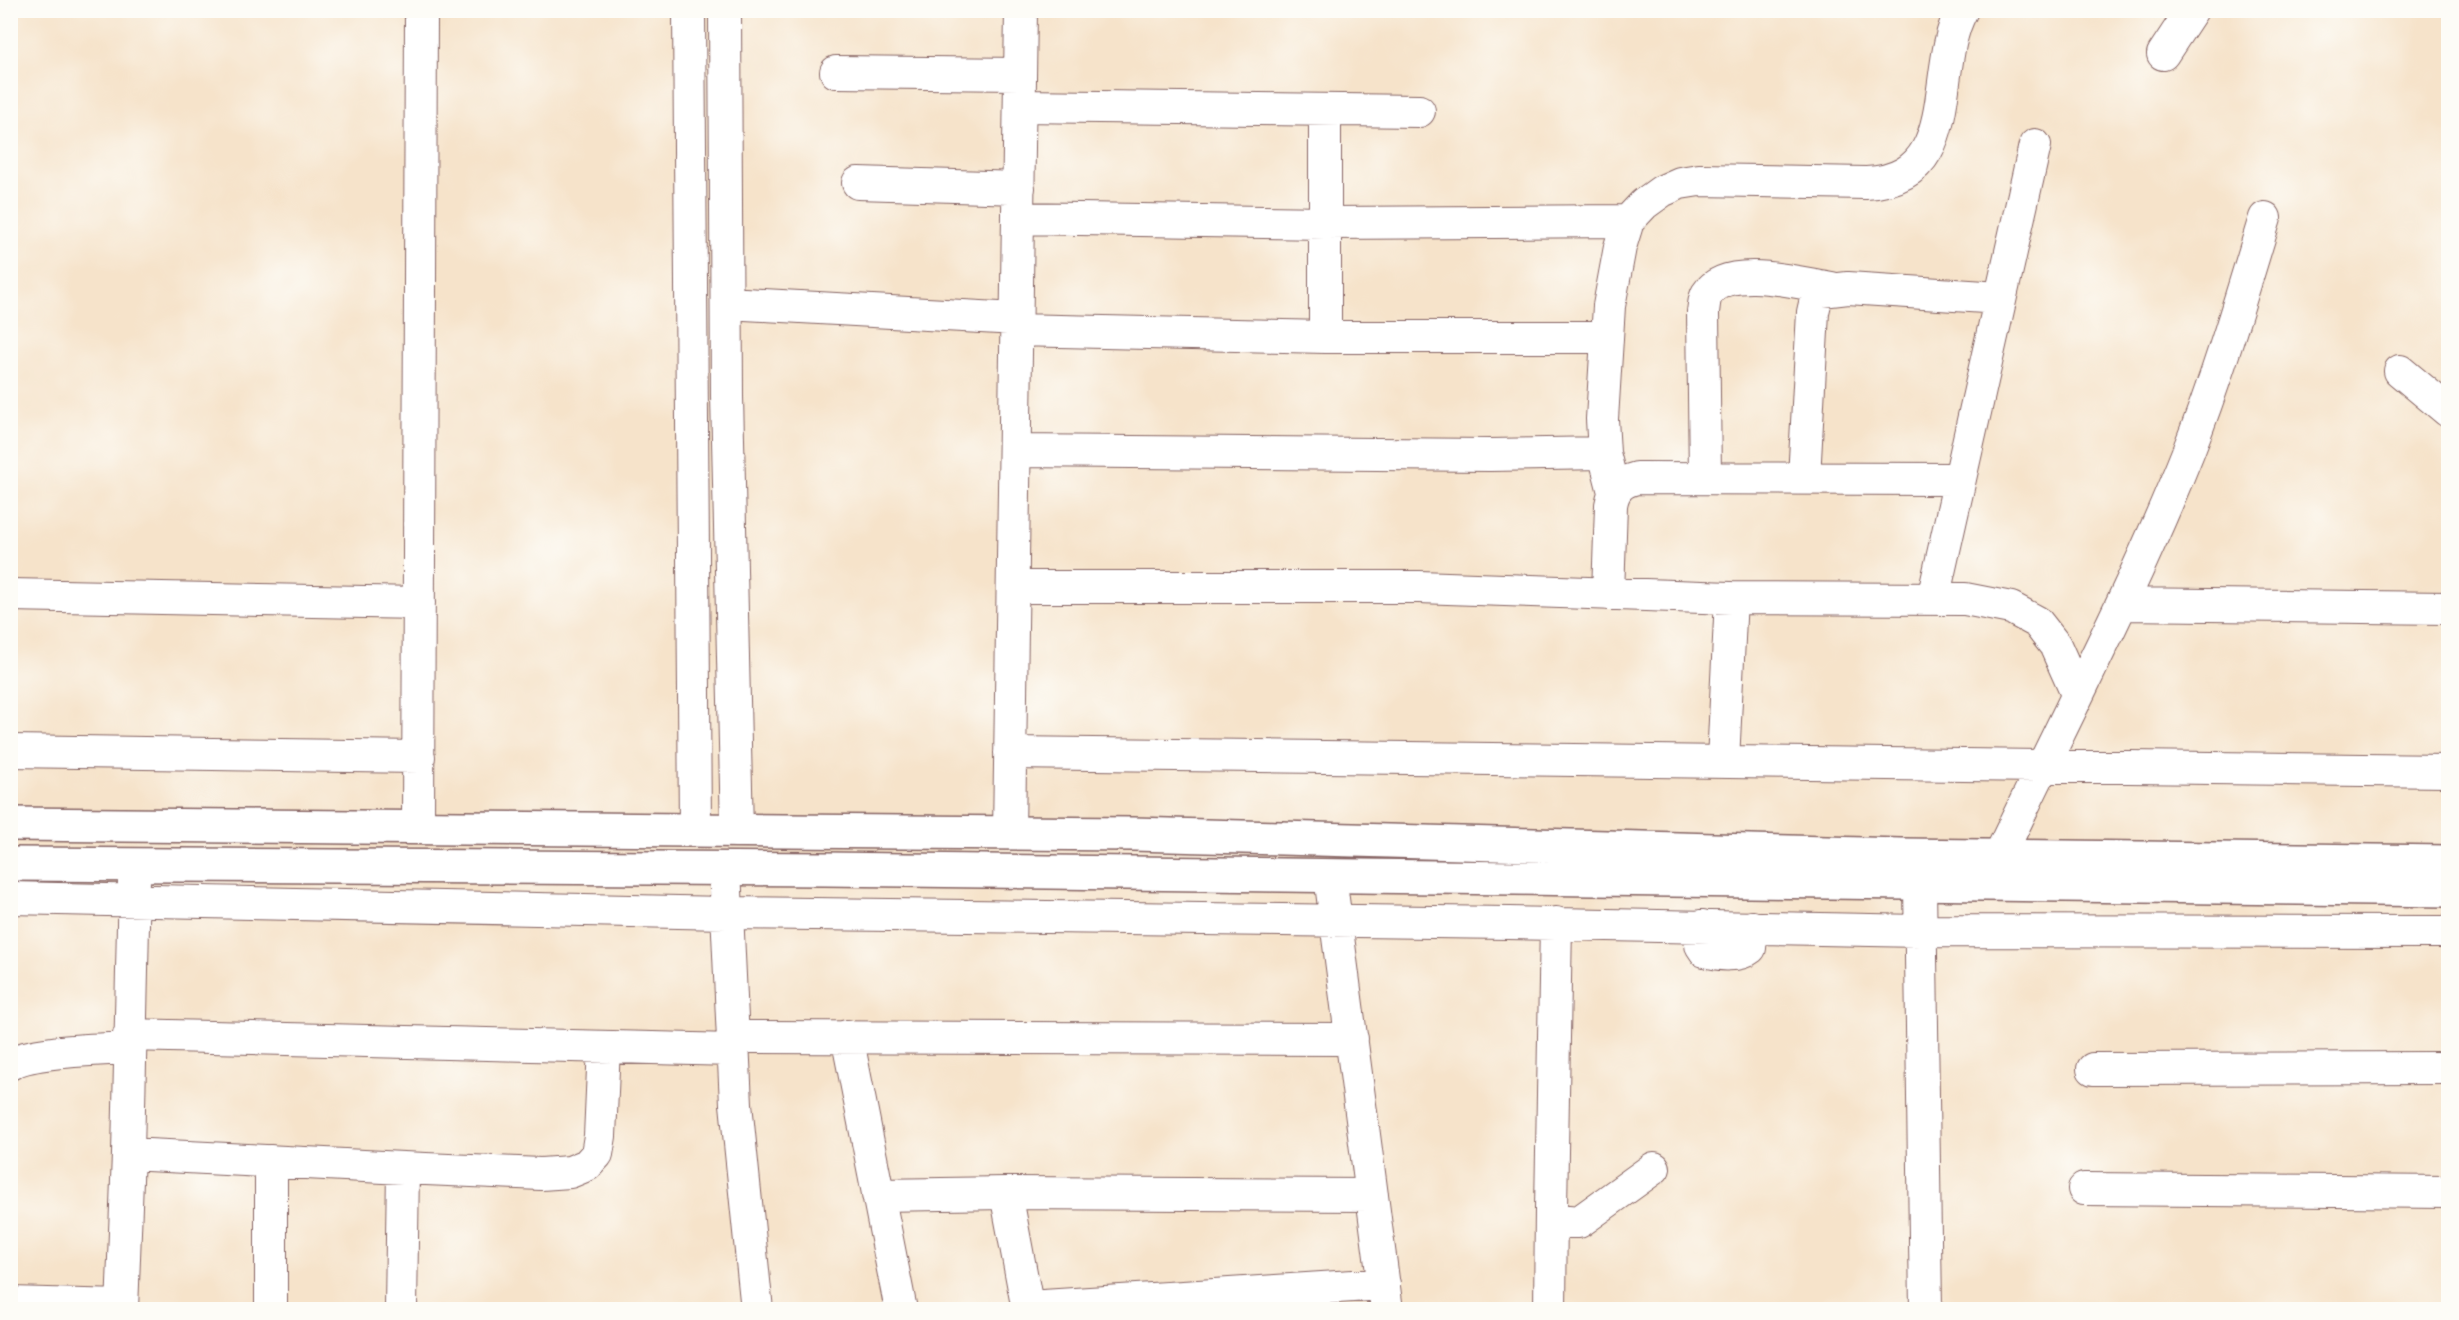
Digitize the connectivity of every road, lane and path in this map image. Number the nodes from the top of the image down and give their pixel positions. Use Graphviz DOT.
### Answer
graph roads {
  1 [pos="421,10"];
  2 [pos="689,10"];
  3 [pos="725,10"];
  4 [pos="1021,10"];
  5 [pos="1962,10"];
  6 [pos="2192,10"];
  7 [pos="2163,54"];
  8 [pos="836,72"];
  9 [pos="1020,74"];
  10 [pos="1020,106"];
  11 [pos="1325,110"];
  12 [pos="1419,111"];
  13 [pos="2035,145"];
  14 [pos="858,183"];
  15 [pos="1019,203"];
  16 [pos="2265,219"];
  17 [pos="1628,220"];
  18 [pos="1325,223"];
  19 [pos="1832,288"];
  20 [pos="2000,298"];
  21 [pos="727,303"];
  22 [pos="1017,324"];
  23 [pos="1325,337"];
  24 [pos="1607,337"];
  25 [pos="2400,371"];
  26 [pos="2448,411"];
  27 [pos="1015,451"];
  28 [pos="1604,453"];
  29 [pos="1705,477"];
  30 [pos="1804,478"];
  31 [pos="1960,479"];
  32 [pos="1614,492"];
  33 [pos="1013,587"];
  34 [pos="1608,594"];
  35 [pos="10,595"];
  36 [pos="1731,598"];
  37 [pos="1933,599"];
  38 [pos="419,603"];
  39 [pos="2122,604"];
  40 [pos="2448,608"];
  41 [pos="2077,694"];
  42 [pos="10,751"];
  43 [pos="1010,753"];
  44 [pos="419,757"];
  45 [pos="1723,761"];
  46 [pos="2043,765"];
  47 [pos="2448,771"];
  48 [pos="10,824"];
  49 [pos="418,827"];
  50 [pos="715,830"];
  51 [pos="1009,833"];
  52 [pos="1999,856"];
  53 [pos="2448,862"];
  54 [pos="10,864"];
  55 [pos="134,865"];
  56 [pos="718,869"];
  57 [pos="1330,876"];
  58 [pos="1920,884"];
  59 [pos="2448,890"];
  60 [pos="10,898"];
  61 [pos="133,899"];
  62 [pos="726,913"];
  63 [pos="1336,920"];
  64 [pos="1556,923"];
  65 [pos="1920,931"];
  66 [pos="2448,932"];
  67 [pos="847,1036"];
  68 [pos="1352,1039"];
  69 [pos="129,1042"];
  70 [pos="733,1044"];
  71 [pos="604,1047"];
  72 [pos="10,1064"];
  73 [pos="2093,1068"];
  74 [pos="2448,1068"];
  75 [pos="128,1154"];
  76 [pos="271,1161"];
  77 [pos="1654,1167"];
  78 [pos="403,1168"];
  79 [pos="2084,1189"];
  80 [pos="2448,1192"];
  81 [pos="1006,1193"];
  82 [pos="878,1195"];
  83 [pos="1372,1195"];
  84 [pos="1551,1209"];
  85 [pos="1385,1297"];
  86 [pos="10,1303"];
  87 [pos="122,1308"];
  88 [pos="1028,1308"];
  89 [pos="271,1310"];
  90 [pos="401,1310"];
  91 [pos="757,1310"];
  92 [pos="901,1310"];
  93 [pos="1550,1310"];
  94 [pos="1926,1310"];
  1 -- 38 [label="street"];
  2 -- 50 [label="street"];
  3 -- 21 [label="street"];
  4 -- 9 [label="street"];
  5 -- 17 [label="street"];
  6 -- 7 [label="street"];
  8 -- 9 [label="street"];
  9 -- 10 [label="street"];
  10 -- 11 [label="street"];
  10 -- 15 [label="street"];
  11 -- 12 [label="street"];
  11 -- 18 [label="street"];
  13 -- 20 [label="street"];
  14 -- 15 [label="street"];
  15 -- 18 [label="street"];
  15 -- 22 [label="street"];
  16 -- 39 [label="street"];
  17 -- 18 [label="street"];
  17 -- 24 [label="street"];
  18 -- 23 [label="street"];
  19 -- 20 [label="street"];
  19 -- 29 [label="street"];
  19 -- 30 [label="street"];
  20 -- 31 [label="street"];
  21 -- 22 [label="street"];
  21 -- 50 [label="street"];
  22 -- 23 [label="street"];
  22 -- 27 [label="street"];
  23 -- 24 [label="street"];
  24 -- 28 [label="street"];
  25 -- 26 [label="street"];
  27 -- 28 [label="street"];
  27 -- 33 [label="street"];
  28 -- 32 [label="street"];
  29 -- 30 [label="street"];
  29 -- 32 [label="street"];
  30 -- 31 [label="street"];
  31 -- 37 [label="street"];
  32 -- 34 [label="street"];
  33 -- 34 [label="street"];
  33 -- 43 [label="street"];
  34 -- 36 [label="street"];
  35 -- 38 [label="street"];
  36 -- 37 [label="street"];
  36 -- 45 [label="street"];
  37 -- 41 [label="street"];
  38 -- 44 [label="street"];
  39 -- 40 [label="street"];
  39 -- 41 [label="street"];
  41 -- 46 [label="street"];
  42 -- 44 [label="street"];
  43 -- 45 [label="street"];
  43 -- 51 [label="street"];
  44 -- 49 [label="street"];
  45 -- 46 [label="street"];
  46 -- 47 [label="street"];
  46 -- 52 [label="street"];
  48 -- 49 [label="main road"];
  49 -- 50 [label="main road"];
  50 -- 51 [label="main road"];
  50 -- 56 [label="main road"];
  51 -- 52 [label="main road"];
  52 -- 53 [label="main road"];
  54 -- 55 [label="main road"];
  55 -- 56 [label="main road"];
  55 -- 61 [label="street"];
  56 -- 57 [label="main road"];
  56 -- 62 [label="street"];
  57 -- 58 [label="main road"];
  57 -- 63 [label="street"];
  58 -- 59 [label="main road"];
  58 -- 65 [label="street"];
  60 -- 61 [label="street"];
  61 -- 62 [label="street"];
  61 -- 69 [label="street"];
  62 -- 63 [label="street"];
  62 -- 70 [label="street"];
  63 -- 64 [label="street"];
  63 -- 68 [label="street"];
  64 -- 65 [label="street"];
  64 -- 84 [label="street"];
  65 -- 66 [label="street"];
  65 -- 94 [label="street"];
  67 -- 68 [label="street"];
  67 -- 70 [label="street"];
  67 -- 82 [label="street"];
  68 -- 83 [label="street"];
  69 -- 71 [label="street"];
  69 -- 72 [label="street"];
  69 -- 75 [label="street"];
  70 -- 71 [label="street"];
  70 -- 91 [label="street"];
  71 -- 78 [label="street"];
  73 -- 74 [label="street"];
  75 -- 76 [label="street"];
  75 -- 87 [label="street"];
  76 -- 78 [label="street"];
  76 -- 89 [label="street"];
  77 -- 84 [label="street"];
  78 -- 90 [label="street"];
  79 -- 80 [label="street"];
  81 -- 82 [label="street"];
  81 -- 83 [label="street"];
  81 -- 88 [label="street"];
  82 -- 92 [label="street"];
  83 -- 85 [label="street"];
  84 -- 93 [label="street"];
  85 -- 88 [label="street"];
  86 -- 87 [label="street"];
}
